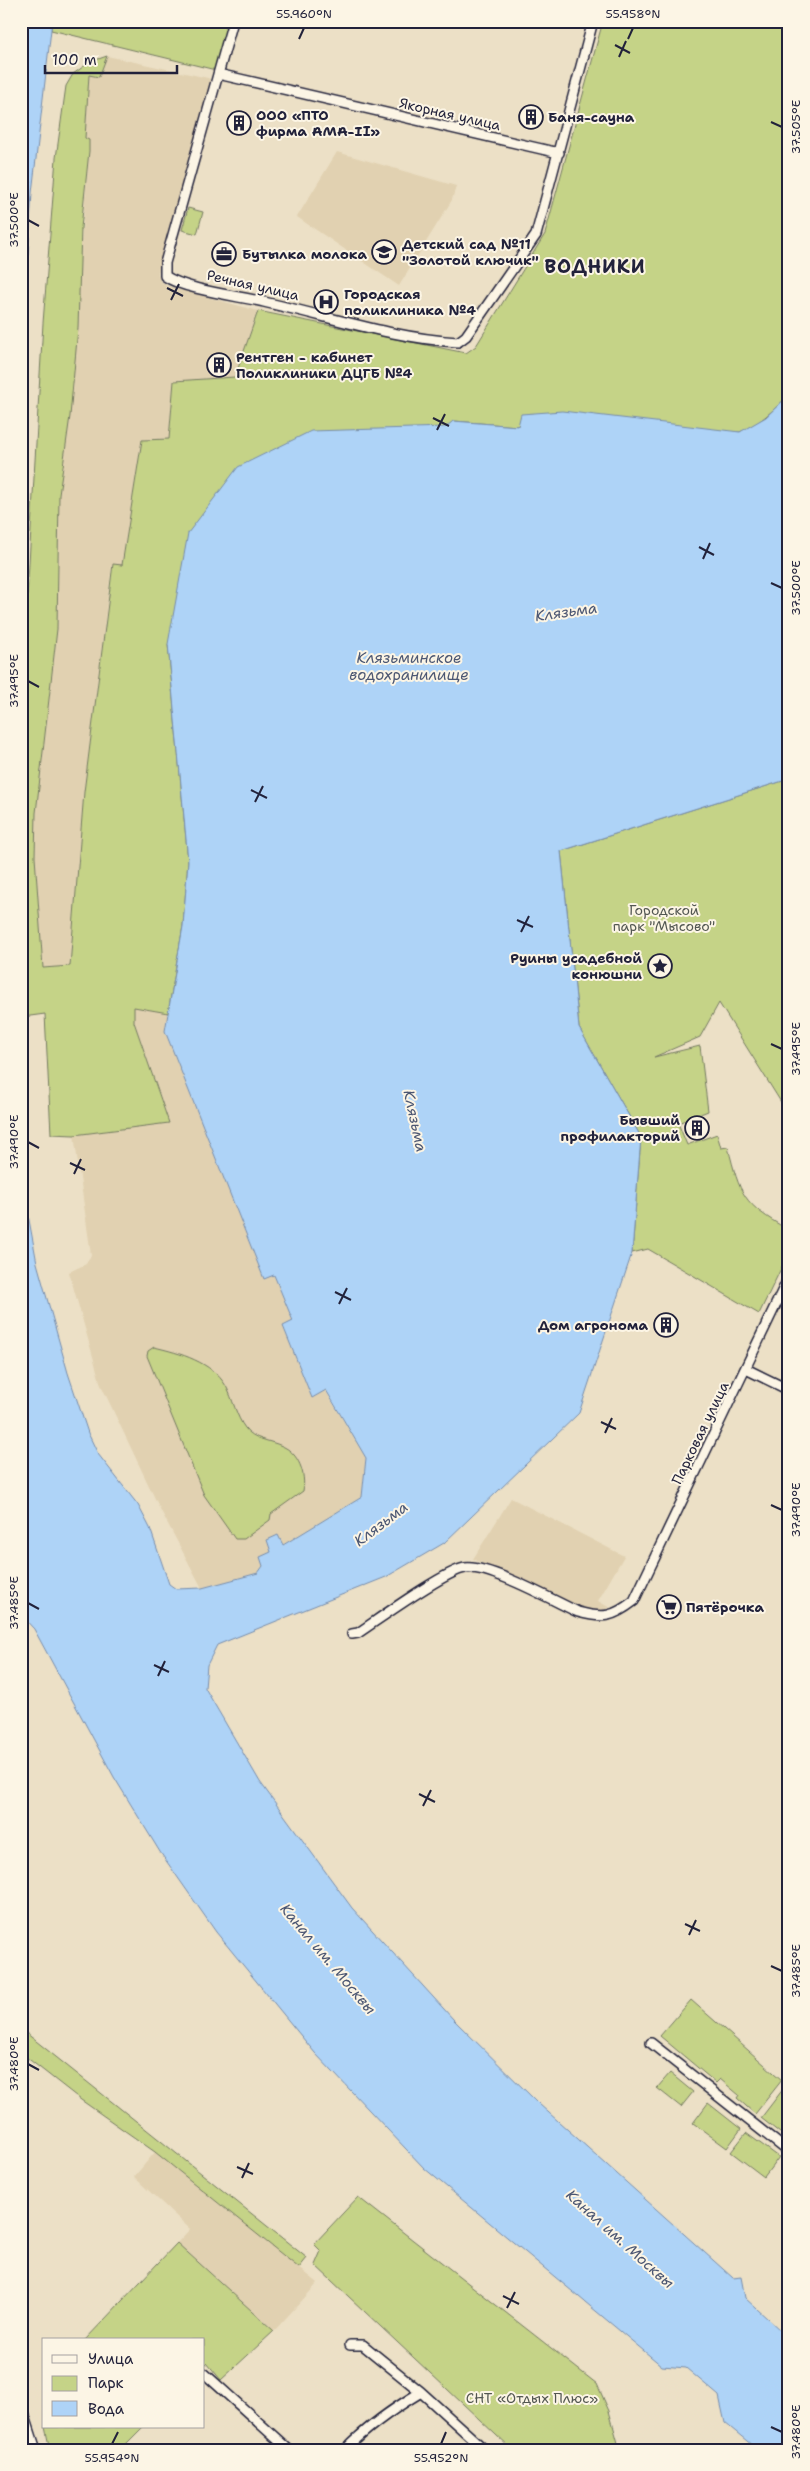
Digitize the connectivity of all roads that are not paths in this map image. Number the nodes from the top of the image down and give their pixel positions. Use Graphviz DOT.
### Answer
graph roads {
  1 [pos="233,21"];
  2 [pos="593,21"];
  3 [pos="218,74"];
  4 [pos="559,153"];
  5 [pos="789,1277"];
  6 [pos="746,1369"];
  7 [pos="789,1390"];
  8 [pos="352,1634"];
  9 [pos="651,2043"];
  10 [pos="789,2152"];
  11 [pos="350,2345"];
  12 [pos="205,2374"];
  13 [pos="421,2392"];
  14 [pos="21,2404"];
  15 [pos="36,2450"];
  16 [pos="289,2450"];
  17 [pos="345,2450"];
  18 [pos="485,2450"];
  1 -- 3 [label="street"];
  2 -- 4 [label="street, Речная улица"];
  3 -- 4 [label="street, Якорная улица"];
  3 -- 4 [label="street, Речная улица"];
  5 -- 6 [label="street, Парковая улица"];
  6 -- 7 [label="street"];
  6 -- 8 [label="street, Парковая улица"];
  9 -- 10 [label="street"];
  11 -- 13 [label="street"];
  12 -- 16 [label="street"];
  13 -- 17 [label="street"];
  13 -- 18 [label="street"];
  14 -- 15 [label="street"];
}
